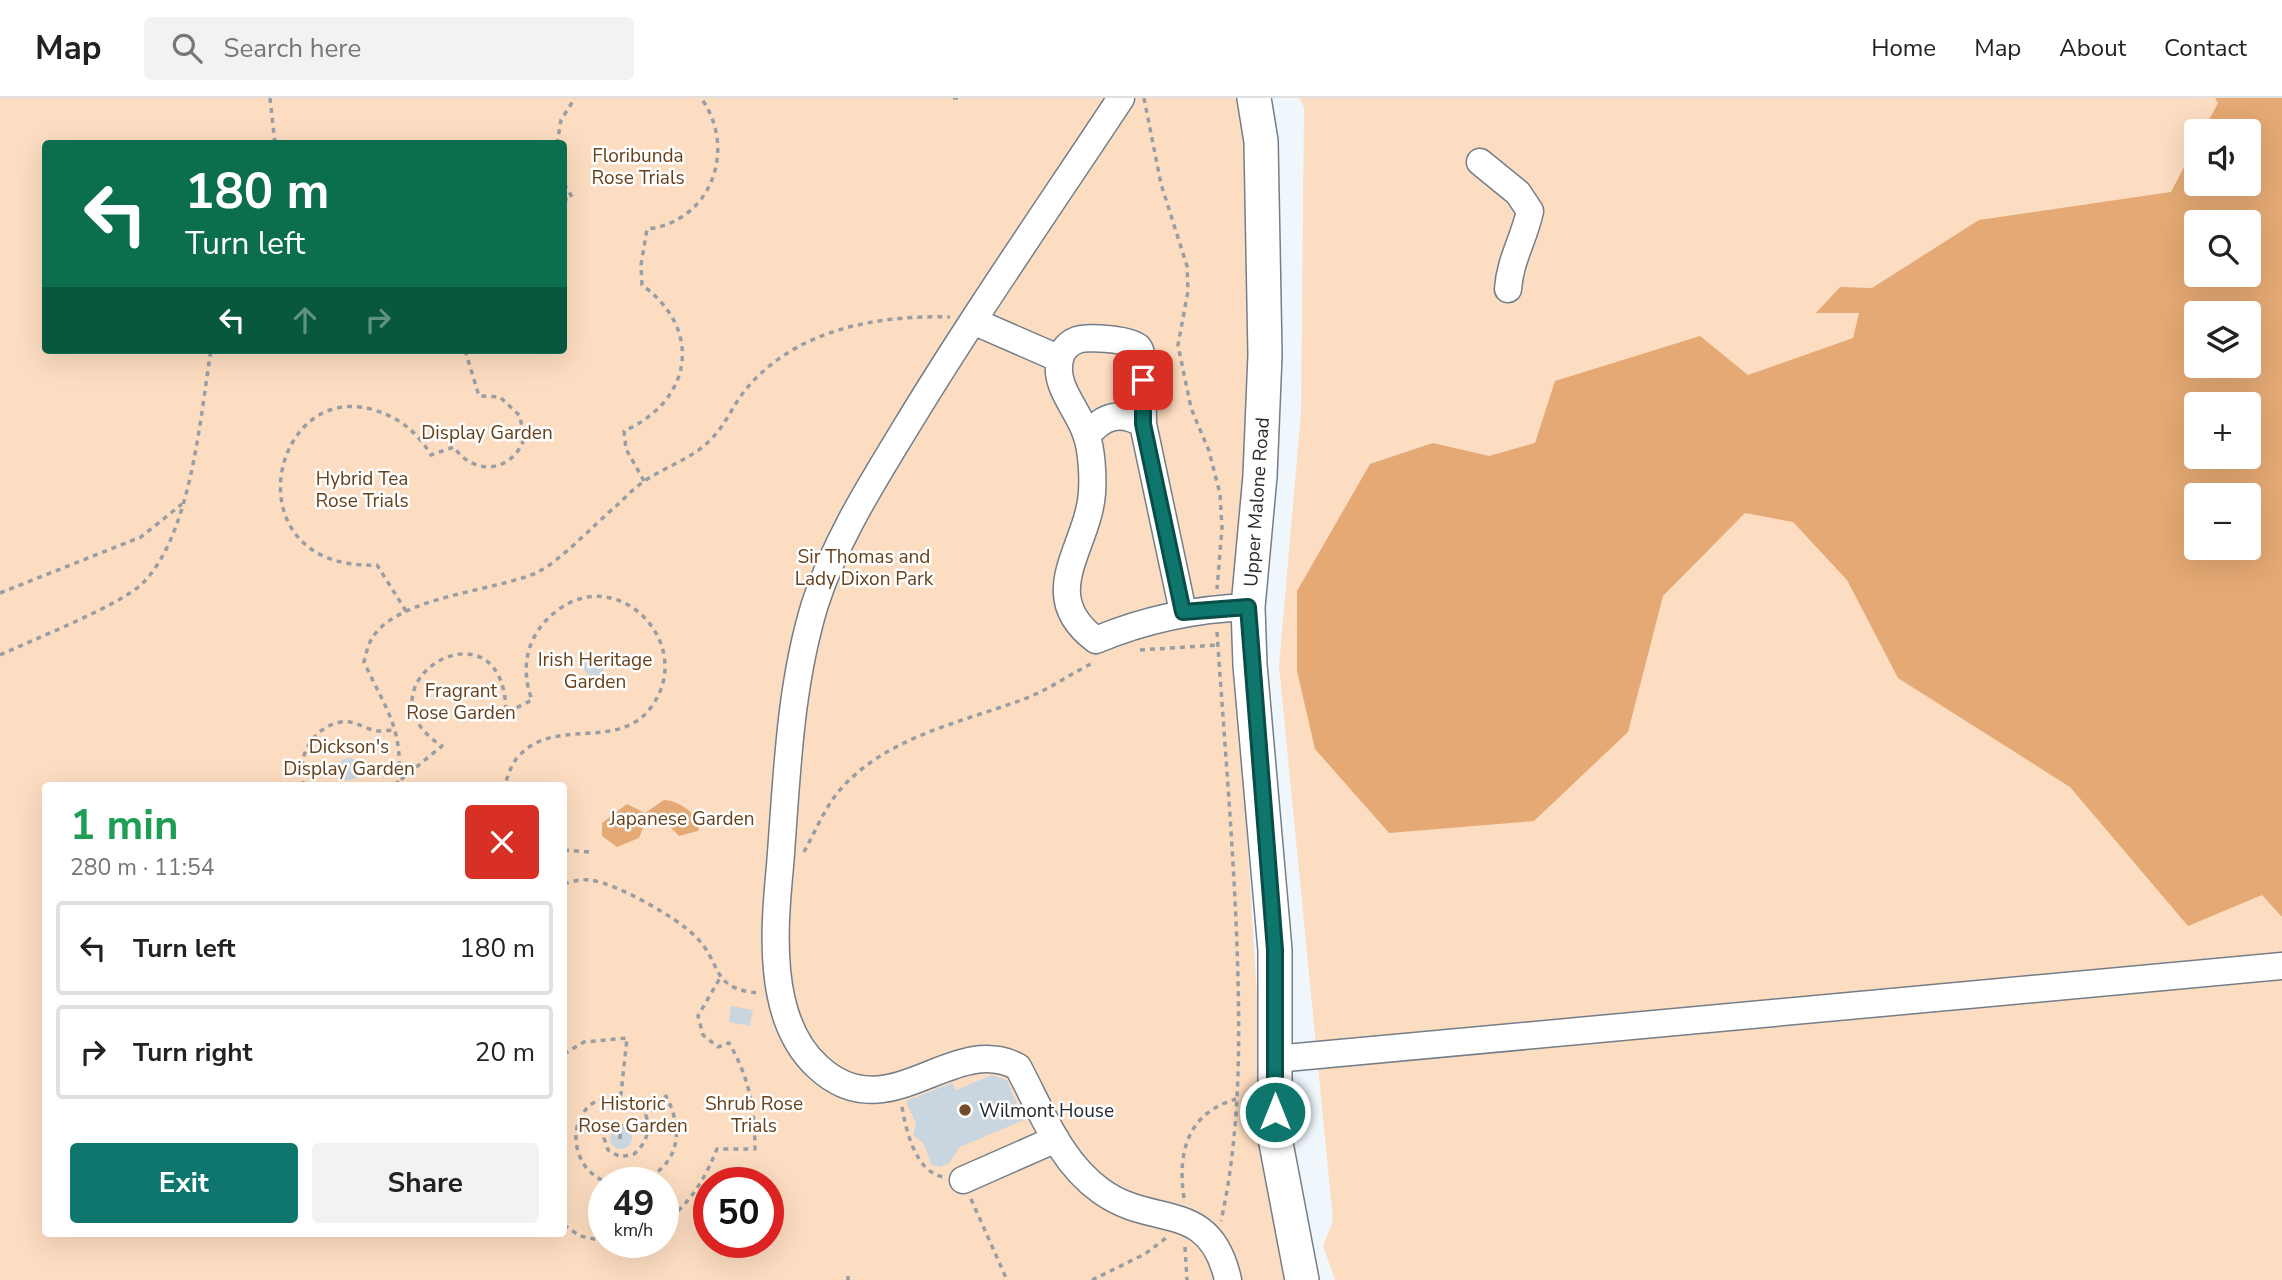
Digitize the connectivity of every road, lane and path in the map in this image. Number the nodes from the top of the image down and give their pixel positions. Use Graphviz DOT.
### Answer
graph roads {
  1 [pos="270,98"];
  2 [pos="575,98"];
  3 [pos="701,98"];
  4 [pos="953,98"];
  5 [pos="959,98"];
  6 [pos="1121,98"];
  7 [pos="1144,98"];
  8 [pos="1254,98"];
  9 [pos="275,140"];
  10 [pos="558,140"];
  11 [pos="1480,162"];
  12 [pos="1508,289"];
  13 [pos="973,321"];
  14 [pos="211,354"];
  15 [pos="466,354"];
  16 [pos="1060,359"];
  17 [pos="1143,424"];
  18 [pos="1087,436"];
  19 [pos="644,481"];
  20 [pos="182,504"];
  21 [pos="0,593"];
  22 [pos="1248,607"];
  23 [pos="1215,609"];
  24 [pos="406,611"];
  25 [pos="1183,612"];
  26 [pos="1218,645"];
  27 [pos="1138,650"];
  28 [pos="0,655"];
  29 [pos="1103,659"];
  30 [pos="395,730"];
  31 [pos="303,782"];
  32 [pos="397,782"];
  33 [pos="400,782"];
  34 [pos="506,782"];
  35 [pos="567,850"];
  36 [pos="590,852"];
  37 [pos="779,873"];
  38 [pos="567,883"];
  39 [pos="2282,966"];
  40 [pos="720,978"];
  41 [pos="778,991"];
  42 [pos="567,1052"];
  43 [pos="1275,1059"];
  44 [pos="897,1087"];
  45 [pos="1237,1099"];
  46 [pos="620,1139"];
  47 [pos="1056,1139"];
  48 [pos="664,1167"];
  49 [pos="588,1171"];
  50 [pos="963,1180"];
  51 [pos="679,1211"];
  52 [pos="1184,1221"];
  53 [pos="567,1227"];
  54 [pos="588,1238"];
  55 [pos="1214,1241"];
  56 [pos="1007,1280"];
  57 [pos="1092,1280"];
  58 [pos="1187,1280"];
  59 [pos="1228,1280"];
  60 [pos="1302,1280"];
  1 -- 9 [label="path"];
  2 -- 10 [label="path"];
  3 -- 19 [label="path"];
  4 -- 5 [label="path"];
  6 -- 13 [label="lane"];
  7 -- 23 [label="path"];
  8 -- 22 [label="main road, Upper Malone Road"];
  11 -- 12 [label="lane"];
  13 -- 16 [label="lane"];
  13 -- 19 [label="path"];
  13 -- 37 [label="lane"];
  14 -- 20 [label="path"];
  15 -- 24 [label="path"];
  16 -- 17 [label="lane"];
  16 -- 18 [label="lane"];
  17 -- 18 [label="lane"];
  17 -- 25 [label="lane"];
  18 -- 25 [label="lane"];
  19 -- 24 [label="path"];
  20 -- 21 [label="path"];
  20 -- 28 [label="path"];
  22 -- 23 [label="lane"];
  22 -- 43 [label="main road, Upper Malone Road"];
  23 -- 25 [label="lane"];
  23 -- 26 [label="path"];
  24 -- 30 [label="path"];
  26 -- 27 [label="path"];
  26 -- 45 [label="path"];
  29 -- 37 [label="path"];
  30 -- 31 [label="path"];
  30 -- 32 [label="path"];
  33 -- 34 [label="path"];
  35 -- 36 [label="path"];
  37 -- 41 [label="lane"];
  38 -- 40 [label="path"];
  39 -- 43 [label="lane"];
  40 -- 41 [label="path"];
  40 -- 51 [label="path"];
  41 -- 44 [label="lane"];
  42 -- 49 [label="path"];
  43 -- 60 [label="main road, Upper Malone Road"];
  44 -- 47 [label="lane"];
  44 -- 50 [label="path"];
  45 -- 52 [label="path"];
  45 -- 55 [label="path"];
  46 -- 48 [label="path"];
  47 -- 50 [label="lane"];
  47 -- 52 [label="lane"];
  50 -- 56 [label="path"];
  52 -- 55 [label="lane"];
  52 -- 57 [label="path"];
  52 -- 58 [label="path"];
  53 -- 54 [label="path"];
  55 -- 59 [label="lane"];
}
